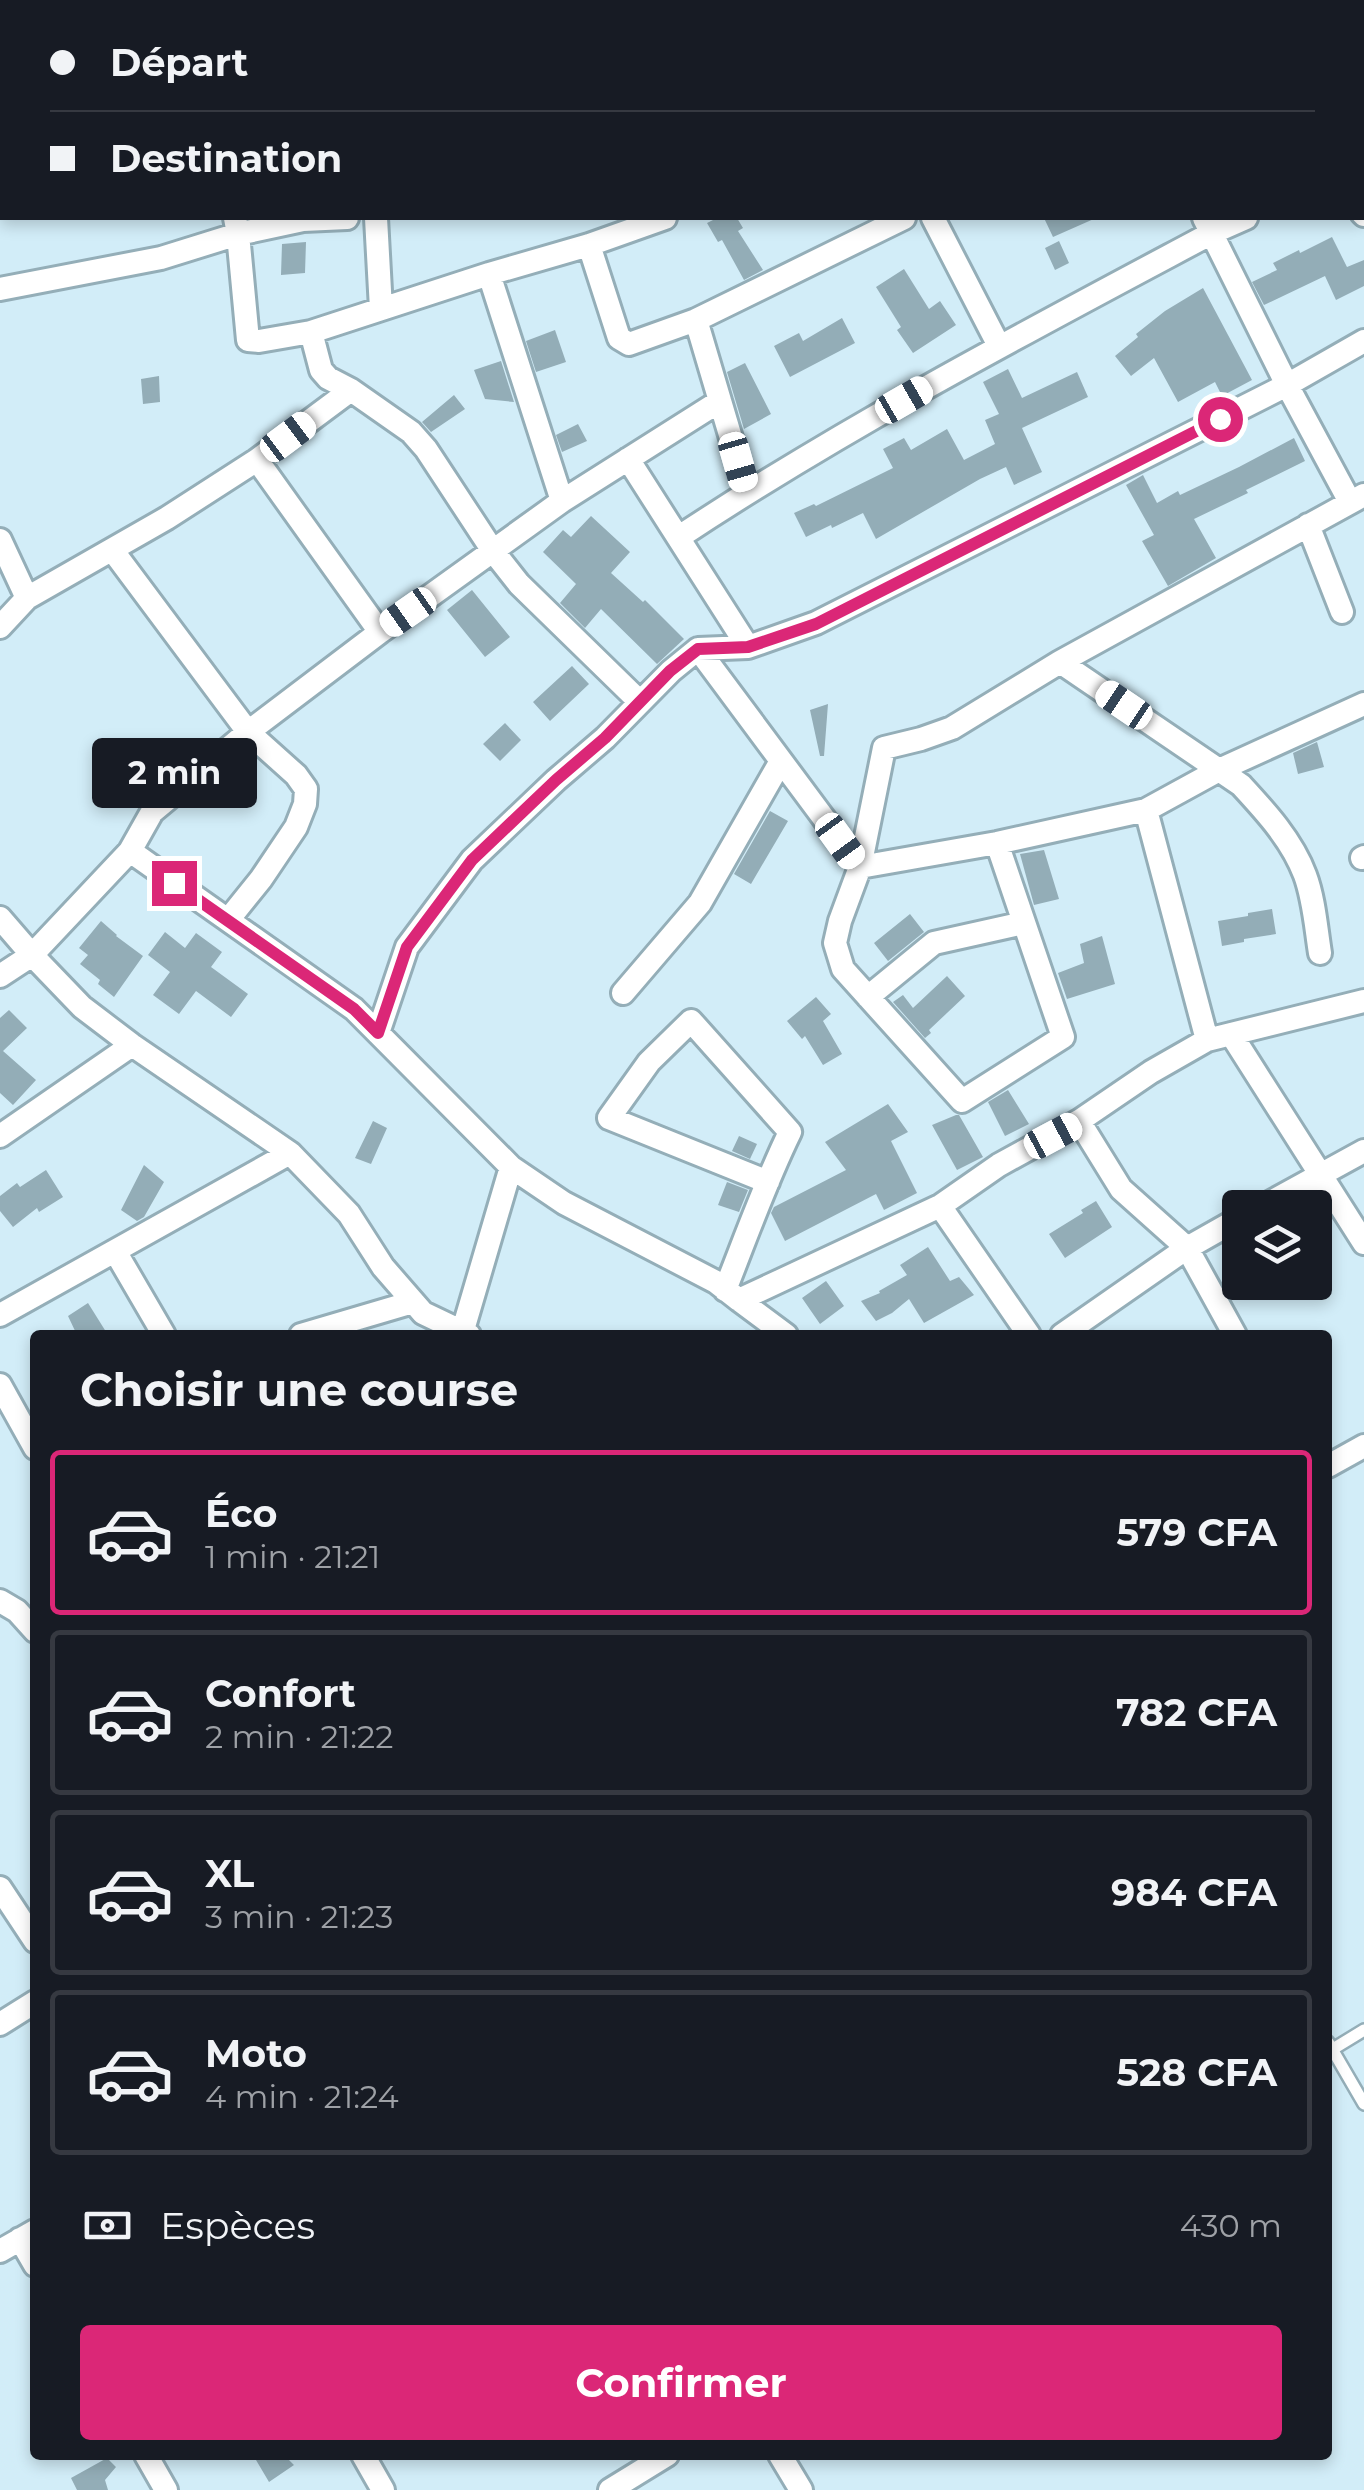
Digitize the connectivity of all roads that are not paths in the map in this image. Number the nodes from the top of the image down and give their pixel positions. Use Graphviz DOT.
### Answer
graph roads {
  1 [pos="303,220"];
  2 [pos="376,220"];
  3 [pos="659,220"];
  4 [pos="900,220"];
  5 [pos="934,220"];
  6 [pos="1235,220"];
  7 [pos="1208,225"];
  8 [pos="237,226"];
  9 [pos="589,245"];
  10 [pos="489,274"];
  11 [pos="0,289"];
  12 [pos="381,309"];
  13 [pos="696,320"];
  14 [pos="311,332"];
  15 [pos="1364,340"];
  16 [pos="999,346"];
  17 [pos="1287,385"];
  18 [pos="351,390"];
  19 [pos="720,401"];
  20 [pos="257,460"];
  21 [pos="628,460"];
  22 [pos="747,492"];
  23 [pos="1357,499"];
  24 [pos="562,502"];
  25 [pos="1308,526"];
  26 [pos="679,536"];
  27 [pos="0,540"];
  28 [pos="113,551"];
  29 [pos="494,552"];
  30 [pos="27,598"];
  31 [pos="1342,612"];
  32 [pos="0,627"];
  33 [pos="380,632"];
  34 [pos="748,647"];
  35 [pos="698,649"];
  36 [pos="1060,662"];
  37 [pos="640,702"];
  38 [pos="1364,704"];
  39 [pos="248,732"];
  40 [pos="781,761"];
  41 [pos="1219,770"];
  42 [pos="1146,810"];
  43 [pos="997,842"];
  44 [pos="130,851"];
  45 [pos="860,868"];
  46 [pos="0,918"];
  47 [pos="228,920"];
  48 [pos="1024,923"];
  49 [pos="1320,953"];
  50 [pos="32,955"];
  51 [pos="0,976"];
  52 [pos="623,993"];
  53 [pos="868,997"];
  54 [pos="1364,1000"];
  55 [pos="378,1033"];
  56 [pos="1232,1034"];
  57 [pos="1207,1040"];
  58 [pos="132,1045"];
  59 [pos="1080,1121"];
  60 [pos="0,1136"];
  61 [pos="1364,1150"];
  62 [pos="290,1153"];
  63 [pos="512,1167"];
  64 [pos="1321,1174"];
  65 [pos="768,1182"];
  66 [pos="1292,1190"];
  67 [pos="940,1206"];
  68 [pos="1222,1228"];
  69 [pos="1364,1243"];
  70 [pos="1186,1248"];
  71 [pos="115,1250"];
  72 [pos="732,1295"];
  73 [pos="413,1302"];
  74 [pos="1,1313"];
  75 [pos="161,1330"];
  76 [pos="318,1330"];
  77 [pos="460,1330"];
  78 [pos="467,1330"];
  79 [pos="779,1330"];
  80 [pos="1026,1330"];
  81 [pos="1069,1330"];
  82 [pos="1232,1330"];
  83 [pos="0,1386"];
  84 [pos="30,1439"];
  85 [pos="1364,1446"];
  86 [pos="1332,1464"];
  87 [pos="0,1600"];
  88 [pos="30,1625"];
  89 [pos="0,1888"];
  90 [pos="30,1933"];
  91 [pos="30,2005"];
  92 [pos="0,2024"];
  93 [pos="1364,2030"];
  94 [pos="1332,2046"];
  95 [pos="1332,2053"];
  96 [pos="1364,2104"];
  97 [pos="149,2460"];
  98 [pos="365,2460"];
  99 [pos="659,2460"];
  100 [pos="783,2460"];
  101 [pos="166,2490"];
  102 [pos="383,2490"];
  103 [pos="610,2490"];
  104 [pos="801,2490"];
  1 -- 8 [label="street"];
  2 -- 12 [label="street"];
  3 -- 9 [label="street"];
  4 -- 13 [label="street"];
  5 -- 16 [label="street"];
  6 -- 7 [label="street"];
  7 -- 16 [label="street"];
  7 -- 17 [label="street"];
  8 -- 11 [label="street"];
  8 -- 14 [label="street"];
  9 -- 10 [label="street"];
  9 -- 13 [label="street"];
  10 -- 12 [label="street"];
  10 -- 24 [label="street"];
  12 -- 14 [label="street"];
  13 -- 19 [label="street"];
  14 -- 18 [label="street"];
  15 -- 17 [label="street"];
  16 -- 22 [label="street"];
  17 -- 23 [label="street"];
  17 -- 34 [label="street"];
  18 -- 20 [label="street"];
  18 -- 29 [label="street"];
  19 -- 21 [label="street"];
  19 -- 22 [label="street"];
  20 -- 28 [label="street"];
  20 -- 33 [label="street"];
  21 -- 24 [label="street"];
  21 -- 26 [label="street"];
  22 -- 26 [label="street"];
  23 -- 25 [label="street"];
  24 -- 29 [label="street"];
  25 -- 31 [label="street"];
  25 -- 36 [label="street"];
  26 -- 34 [label="street"];
  27 -- 30 [label="street"];
  28 -- 30 [label="street"];
  28 -- 39 [label="street"];
  29 -- 33 [label="street"];
  29 -- 37 [label="street"];
  30 -- 32 [label="street"];
  33 -- 39 [label="street"];
  34 -- 35 [label="street"];
  35 -- 37 [label="street"];
  35 -- 40 [label="street"];
  36 -- 41 [label="street"];
  36 -- 45 [label="street"];
  37 -- 55 [label="street"];
  38 -- 41 [label="street"];
  39 -- 44 [label="street"];
  39 -- 47 [label="street"];
  40 -- 45 [label="street"];
  40 -- 52 [label="street"];
  41 -- 42 [label="street"];
  41 -- 49 [label="street"];
  42 -- 43 [label="street"];
  42 -- 57 [label="street"];
  43 -- 45 [label="street"];
  43 -- 48 [label="street"];
  44 -- 47 [label="street"];
  44 -- 50 [label="street"];
  45 -- 53 [label="street"];
  46 -- 50 [label="street"];
  47 -- 55 [label="street"];
  48 -- 53 [label="street"];
  48 -- 53 [label="street"];
  50 -- 51 [label="street"];
  50 -- 58 [label="street"];
  54 -- 56 [label="street"];
  55 -- 63 [label="street"];
  56 -- 57 [label="street"];
  56 -- 64 [label="street"];
  57 -- 59 [label="street"];
  58 -- 60 [label="street"];
  58 -- 62 [label="street"];
  59 -- 67 [label="street"];
  59 -- 70 [label="street"];
  61 -- 64 [label="street"];
  62 -- 71 [label="street"];
  62 -- 73 [label="street"];
  63 -- 72 [label="street"];
  63 -- 78 [label="street"];
  64 -- 66 [label="street"];
  64 -- 69 [label="street"];
  65 -- 65 [label="street"];
  65 -- 72 [label="street"];
  67 -- 72 [label="street"];
  67 -- 80 [label="street"];
  68 -- 70 [label="street"];
  70 -- 81 [label="street"];
  70 -- 82 [label="street"];
  71 -- 74 [label="street"];
  71 -- 75 [label="street"];
  72 -- 79 [label="street"];
  73 -- 76 [label="street"];
  73 -- 77 [label="street"];
  83 -- 84 [label="street"];
  85 -- 86 [label="street"];
  87 -- 88 [label="street"];
  89 -- 90 [label="street"];
  91 -- 92 [label="street"];
  93 -- 94 [label="lane"];
  95 -- 96 [label="lane"];
  97 -- 101 [label="street"];
  98 -- 102 [label="street"];
  99 -- 103 [label="street"];
  100 -- 104 [label="street"];
}
